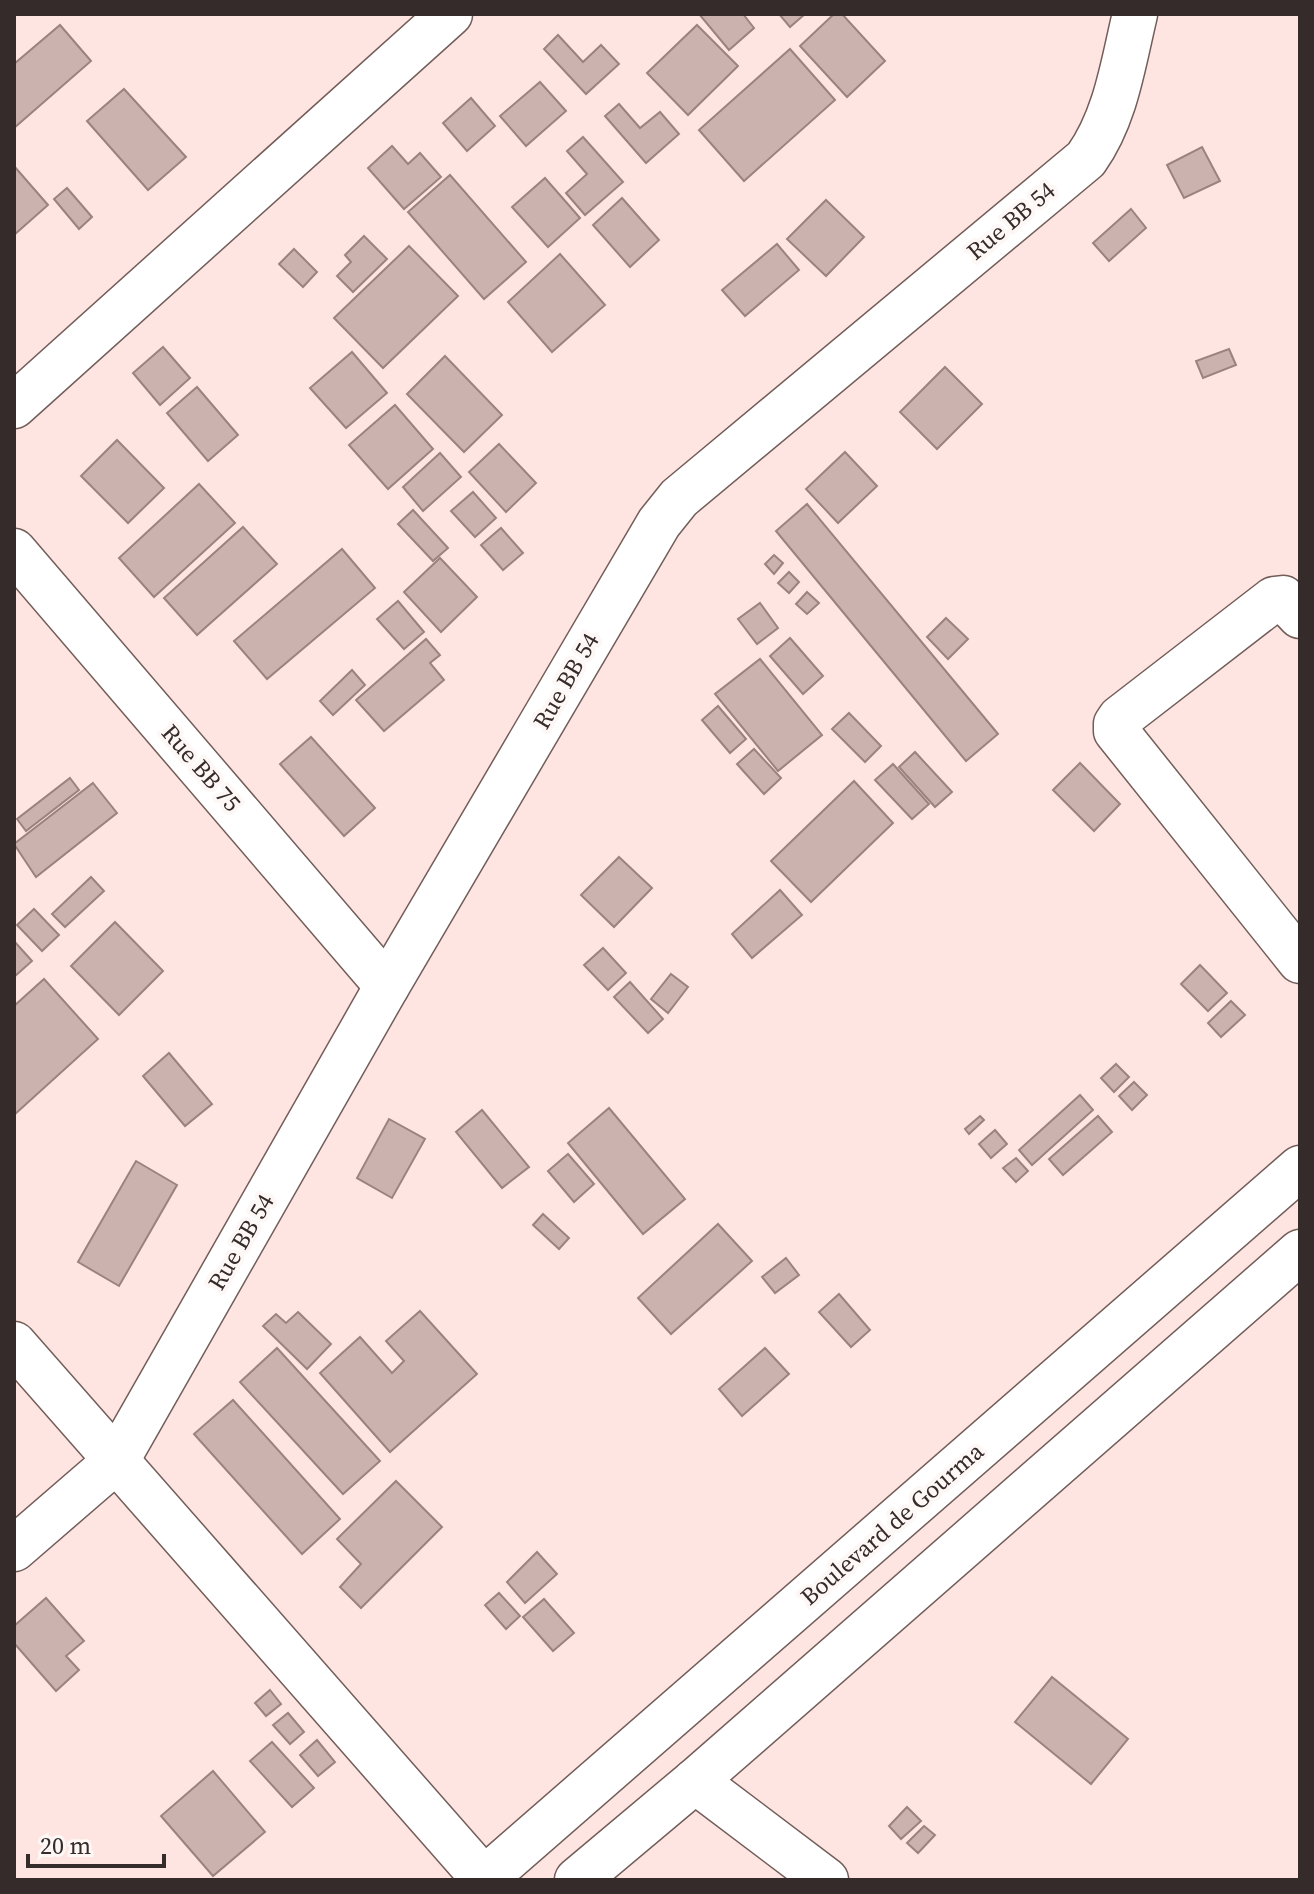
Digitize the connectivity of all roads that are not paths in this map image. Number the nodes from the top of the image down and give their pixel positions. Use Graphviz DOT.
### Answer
graph roads {
  1 [pos="450,14"];
  2 [pos="1135,14"];
  3 [pos="14,406"];
  4 [pos="14,551"];
  5 [pos="1300,616"];
  6 [pos="1300,961"];
  7 [pos="387,986"];
  8 [pos="1300,1168"];
  9 [pos="1300,1252"];
  10 [pos="14,1344"];
  11 [pos="117,1460"];
  12 [pos="14,1549"];
  13 [pos="695,1781"];
  14 [pos="484,1880"];
  15 [pos="577,1880"];
  16 [pos="826,1880"];
  1 -- 3 [label="main road"];
  2 -- 7 [label="main road, Rue BB 54"];
  4 -- 7 [label="main road, Rue BB 75"];
  5 -- 6 [label="main road"];
  7 -- 11 [label="main road, Rue BB 54"];
  8 -- 14 [label="main road, Boulevard de Gourma"];
  9 -- 13 [label="main road"];
  10 -- 11 [label="main road"];
  11 -- 12 [label="main road, Rue BB 54"];
  11 -- 14 [label="main road"];
  13 -- 15 [label="main road"];
  13 -- 16 [label="main road"];
}
